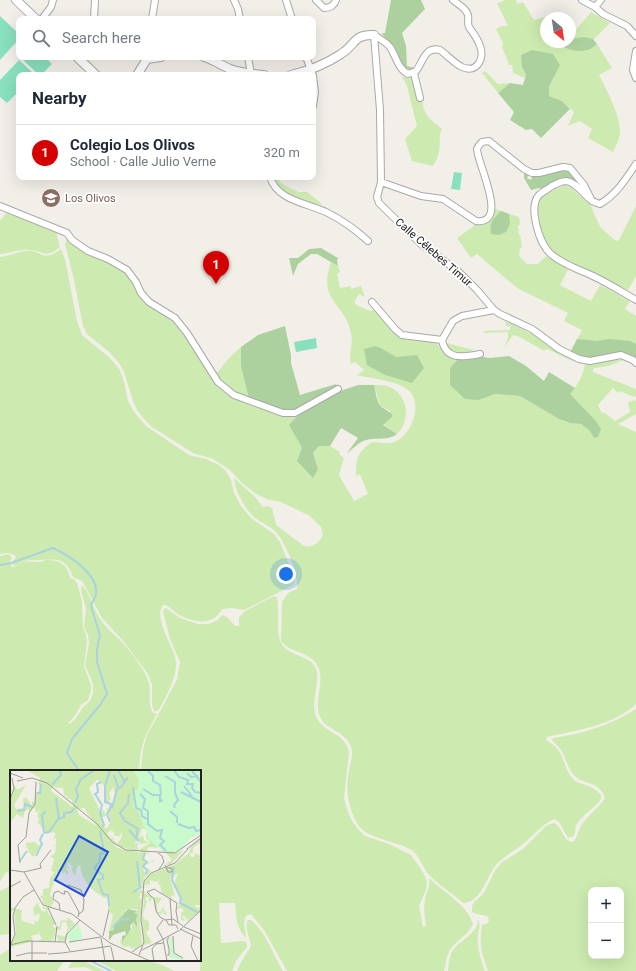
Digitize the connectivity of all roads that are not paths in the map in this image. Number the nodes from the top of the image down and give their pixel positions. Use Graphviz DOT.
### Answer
graph roads {
  1 [pos="16,0"];
  2 [pos="53,0"];
  3 [pos="95,0"];
  4 [pos="155,0"];
  5 [pos="234,0"];
  6 [pos="286,0"];
  7 [pos="316,0"];
  8 [pos="336,0"];
  9 [pos="453,0"];
  10 [pos="582,0"];
  11 [pos="601,0"];
  12 [pos="595,7"];
  13 [pos="33,16"];
  14 [pos="44,16"];
  15 [pos="94,16"];
  16 [pos="152,16"];
  17 [pos="239,16"];
  18 [pos="291,16"];
  19 [pos="374,35"];
  20 [pos="636,36"];
  21 [pos="636,52"];
  22 [pos="84,60"];
  23 [pos="146,60"];
  24 [pos="215,60"];
  25 [pos="249,60"];
  26 [pos="307,60"];
  27 [pos="94,72"];
  28 [pos="139,72"];
  29 [pos="243,72"];
  30 [pos="251,72"];
  31 [pos="312,72"];
  32 [pos="314,72"];
  33 [pos="414,72"];
  34 [pos="636,78"];
  35 [pos="420,98"];
  36 [pos="636,164"];
  37 [pos="271,180"];
  38 [pos="381,182"];
  39 [pos="592,201"];
  40 [pos="0,206"];
  41 [pos="368,241"];
  42 [pos="636,300"];
  43 [pos="372,302"];
  44 [pos="494,310"];
  45 [pos="442,340"];
  46 [pos="480,354"];
  47 [pos="636,363"];
  48 [pos="338,389"];
  1 -- 13 [label="street"];
  2 -- 14 [label="street"];
  3 -- 15 [label="street"];
  4 -- 16 [label="street"];
  5 -- 17 [label="street"];
  6 -- 18 [label="street"];
  7 -- 8 [label="street"];
  9 -- 33 [label="street"];
  10 -- 12 [label="street"];
  11 -- 12 [label="street"];
  12 -- 20 [label="street"];
  19 -- 32 [label="street"];
  19 -- 33 [label="street"];
  19 -- 38 [label="street, Calle Célebes Timur"];
  21 -- 34 [label="street"];
  22 -- 27 [label="street"];
  23 -- 28 [label="street"];
  24 -- 29 [label="street"];
  25 -- 30 [label="street"];
  26 -- 31 [label="street"];
  33 -- 35 [label="street"];
  36 -- 39 [label="street"];
  37 -- 41 [label="street"];
  38 -- 39 [label="street"];
  38 -- 44 [label="street, Calle Célebes Timur"];
  39 -- 42 [label="street"];
  40 -- 48 [label="street"];
  43 -- 45 [label="street"];
  44 -- 45 [label="street"];
  44 -- 47 [label="street, Calle Célebes Timur"];
  45 -- 46 [label="street"];
}
